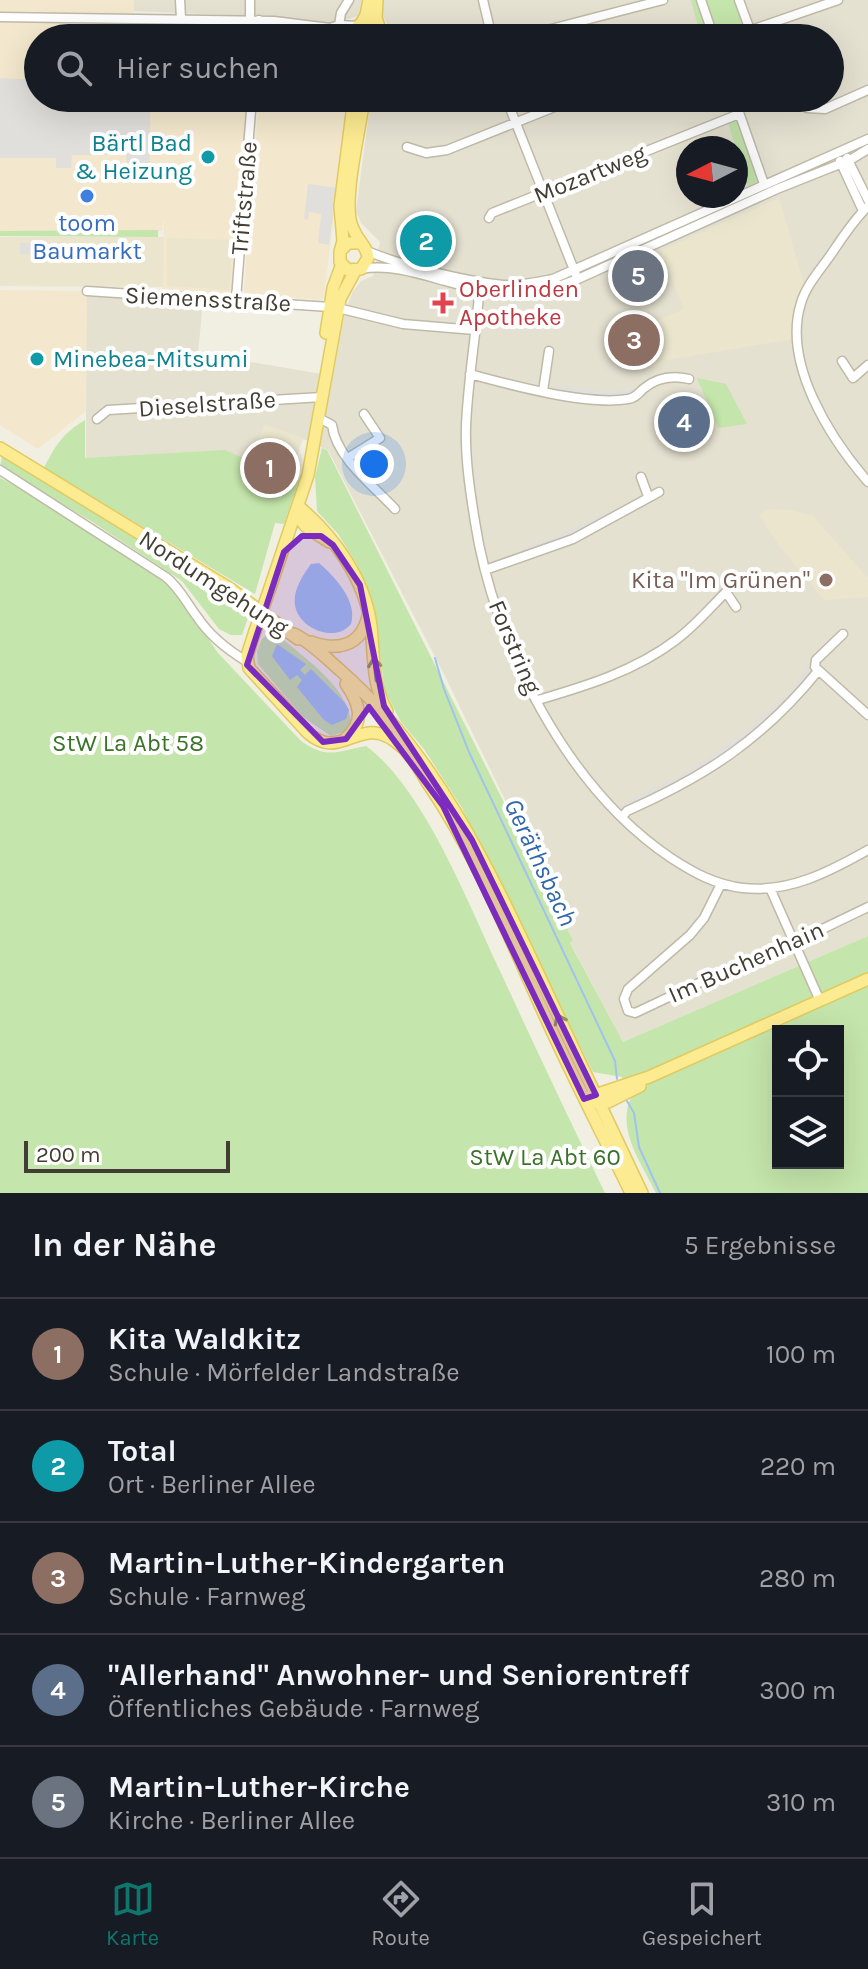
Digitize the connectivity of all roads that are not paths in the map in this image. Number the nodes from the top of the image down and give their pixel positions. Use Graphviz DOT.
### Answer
graph roads {
  1 [pos="180,0"];
  2 [pos="250,0"];
  3 [pos="349,0"];
  4 [pos="369,0"];
  5 [pos="377,0"];
  6 [pos="483,0"];
  7 [pos="663,0"];
  8 [pos="701,0"];
  9 [pos="739,0"];
  10 [pos="838,0"];
  11 [pos="0,17"];
  12 [pos="181,18"];
  13 [pos="255,20"];
  14 [pos="776,22"];
  15 [pos="255,24"];
  16 [pos="300,24"];
  17 [pos="336,24"];
  18 [pos="360,24"];
  19 [pos="380,24"];
  20 [pos="489,24"];
  21 [pos="570,24"];
  22 [pos="709,24"];
  23 [pos="748,24"];
  24 [pos="770,24"];
  25 [pos="868,90"];
  26 [pos="844,100"];
  27 [pos="251,112"];
  28 [pos="352,112"];
  29 [pos="362,112"];
  30 [pos="512,112"];
  31 [pos="541,112"];
  32 [pos="739,114"];
  33 [pos="516,122"];
  34 [pos="868,139"];
  35 [pos="407,147"];
  36 [pos="868,149"];
  37 [pos="842,157"];
  38 [pos="764,184"];
  39 [pos="544,193"];
  40 [pos="868,200"];
  41 [pos="866,208"];
  42 [pos="489,218"];
  43 [pos="363,247"];
  44 [pos="341,249"];
  45 [pos="342,264"];
  46 [pos="358,270"];
  47 [pos="437,275"];
  48 [pos="576,275"];
  49 [pos="480,286"];
  50 [pos="87,291"];
  51 [pos="236,299"];
  52 [pos="334,308"];
  53 [pos="475,330"];
  54 [pos="549,351"];
  55 [pos="842,361"];
  56 [pos="868,365"];
  57 [pos="470,374"];
  58 [pos="689,379"];
  59 [pos="543,391"];
  60 [pos="322,397"];
  61 [pos="364,414"];
  62 [pos="319,418"];
  63 [pos="97,419"];
  64 [pos="0,448"];
  65 [pos="348,458"];
  66 [pos="0,470"];
  67 [pos="641,477"];
  68 [pos="868,482"];
  69 [pos="659,492"];
  70 [pos="648,496"];
  71 [pos="298,506"];
  72 [pos="395,509"];
  73 [pos="321,536"];
  74 [pos="284,552"];
  75 [pos="342,556"];
  76 [pos="485,570"];
  77 [pos="368,607"];
  78 [pos="736,607"];
  79 [pos="294,634"];
  80 [pos="843,634"];
  81 [pos="306,640"];
  82 [pos="246,661"];
  83 [pos="818,671"];
  84 [pos="346,684"];
  85 [pos="538,700"];
  86 [pos="868,715"];
  87 [pos="396,727"];
  88 [pos="339,742"];
  89 [pos="404,748"];
  90 [pos="622,817"];
  91 [pos="868,850"];
  92 [pos="721,884"];
  93 [pos="770,888"];
  94 [pos="868,907"];
  95 [pos="794,941"];
  96 [pos="868,979"];
  97 [pos="820,1001"];
  98 [pos="649,1077"];
  99 [pos="619,1098"];
  100 [pos="593,1099"];
  101 [pos="612,1129"];
  102 [pos="631,1193"];
  103 [pos="642,1193"];
  1 -- 12 [label="street"];
  2 -- 13 [label="street"];
  3 -- 17 [label="street"];
  4 -- 18 [label="main road"];
  5 -- 19 [label="main road"];
  6 -- 20 [label="street"];
  7 -- 21 [label="street"];
  8 -- 22 [label="street"];
  9 -- 23 [label="street"];
  10 -- 14 [label="street"];
  11 -- 12 [label="street"];
  12 -- 13 [label="street"];
  13 -- 15 [label="street"];
  13 -- 16 [label="street"];
  14 -- 24 [label="street"];
  25 -- 26 [label="street"];
  27 -- 51 [label="street, Triftstraße"];
  28 -- 44 [label="main road"];
  29 -- 43 [label="main road"];
  30 -- 33 [label="street"];
  31 -- 33 [label="street"];
  32 -- 38 [label="street"];
  32 -- 39 [label="street, Mozartweg"];
  33 -- 35 [label="street"];
  33 -- 39 [label="street"];
  34 -- 37 [label="street"];
  36 -- 37 [label="street"];
  37 -- 38 [label="street"];
  37 -- 40 [label="street"];
  37 -- 41 [label="street"];
  37 -- 48 [label="street"];
  38 -- 48 [label="street"];
  39 -- 42 [label="street, Mozartweg"];
  39 -- 48 [label="street"];
  41 -- 68 [label="street"];
  43 -- 44 [label="main road"];
  43 -- 46 [label="main road"];
  43 -- 47 [label="street"];
  44 -- 45 [label="main road"];
  45 -- 46 [label="main road"];
  45 -- 52 [label="main road"];
  46 -- 47 [label="street"];
  46 -- 52 [label="main road"];
  47 -- 49 [label="street"];
  48 -- 49 [label="street"];
  49 -- 53 [label="street, Forstring"];
  50 -- 51 [label="street, Siemensstraße"];
  51 -- 52 [label="street, Siemensstraße"];
  52 -- 53 [label="street, Siemensstraße"];
  52 -- 60 [label="main road"];
  52 -- 60 [label="main road"];
  53 -- 57 [label="street, Forstring"];
  54 -- 59 [label="street"];
  55 -- 56 [label="street"];
  57 -- 59 [label="street"];
  57 -- 76 [label="street, Forstring"];
  58 -- 59 [label="street"];
  60 -- 62 [label="main road"];
  60 -- 63 [label="street, Dieselstraße"];
  61 -- 65 [label="street"];
  62 -- 65 [label="street"];
  62 -- 71 [label="main road"];
  64 -- 79 [label="main road, Nordumgehung"];
  65 -- 72 [label="street"];
  66 -- 82 [label="street"];
  67 -- 70 [label="street"];
  69 -- 70 [label="street"];
  70 -- 76 [label="street"];
  71 -- 73 [label="main road"];
  71 -- 74 [label="main road"];
  71 -- 75 [label="main road"];
  73 -- 74 [label="main road"];
  73 -- 75 [label="main road"];
  74 -- 82 [label="main road, bridge"];
  75 -- 77 [label="main road"];
  76 -- 85 [label="street, Forstring"];
  77 -- 81 [label="main road"];
  87 -- 77 [label="main road, one-way"];
  78 -- 85 [label="street"];
  79 -- 81 [label="main road"];
  79 -- 84 [label="main road, Nordumgehung"];
  80 -- 83 [label="street"];
  81 -- 87 [label="main road"];
  82 -- 88 [label="main road"];
  83 -- 86 [label="street"];
  83 -- 90 [label="street"];
  84 -- 88 [label="main road"];
  84 -- 89 [label="main road, Nordumgehung"];
  85 -- 90 [label="street, Forstring"];
  100 -- 87 [label="main road, one-way"];
  88 -- 89 [label="main road"];
  89 -- 100 [label="main road, Nordumgehung"];
  90 -- 92 [label="street, Forstring"];
  91 -- 93 [label="street, Forstring"];
  92 -- 93 [label="street, Forstring"];
  92 -- 95 [label="street, Im Buchenhain"];
  93 -- 95 [label="street"];
  94 -- 95 [label="street, Im Buchenhain"];
  95 -- 97 [label="street"];
  96 -- 97 [label="main road"];
  97 -- 98 [label="main road"];
  98 -- 99 [label="main road"];
  98 -- 100 [label="main road"];
  99 -- 100 [label="main road"];
  99 -- 101 [label="main road"];
  100 -- 101 [label="main road"];
  100 -- 102 [label="main road"];
  101 -- 103 [label="main road"];
}
